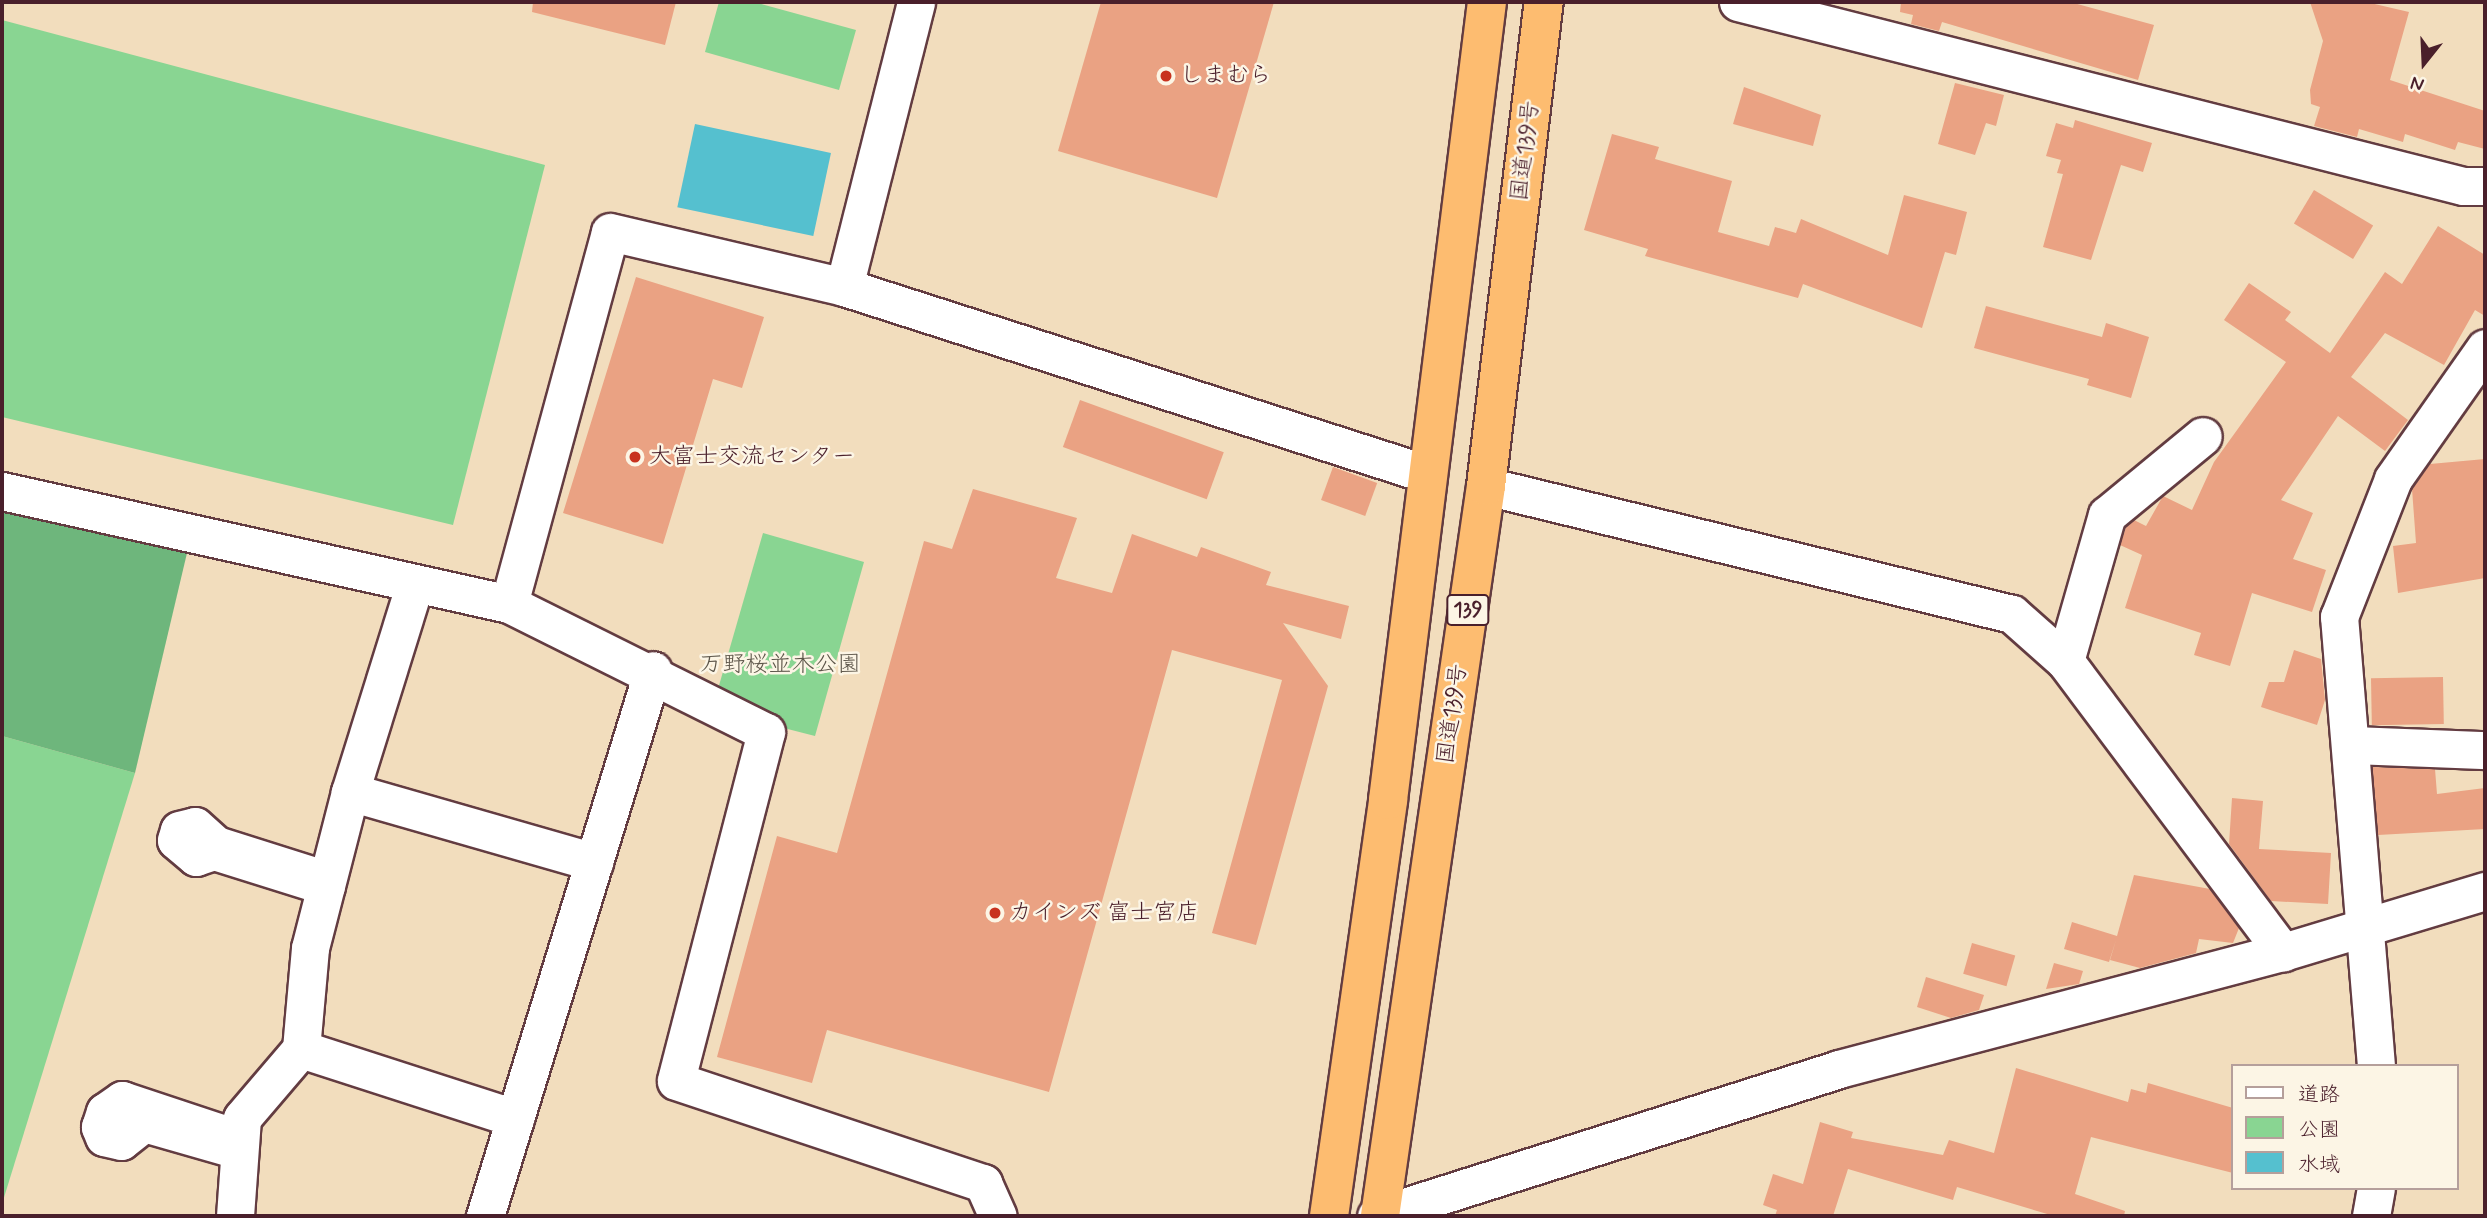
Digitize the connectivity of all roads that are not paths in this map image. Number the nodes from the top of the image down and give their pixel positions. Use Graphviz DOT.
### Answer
graph roads {
  1 [pos="916,2"];
  2 [pos="1487,2"];
  3 [pos="1544,2"];
  4 [pos="1738,2"];
  5 [pos="2485,186"];
  6 [pos="844,287"];
  7 [pos="2485,348"];
  8 [pos="2203,436"];
  9 [pos="1427,474"];
  10 [pos="1486,486"];
  11 [pos="2,491"];
  12 [pos="414,587"];
  13 [pos="509,604"];
  14 [pos="2065,662"];
  15 [pos="653,670"];
  16 [pos="2352,745"];
  17 [pos="2485,750"];
  18 [pos="350,792"];
  19 [pos="594,862"];
  20 [pos="2485,891"];
  21 [pos="2366,927"];
  22 [pos="2283,952"];
  23 [pos="300,1049"];
  24 [pos="2376,1064"];
  25 [pos="515,1118"];
  26 [pos="2376,1190"];
  27 [pos="234,1216"];
  28 [pos="485,1216"];
  29 [pos="998,1216"];
  30 [pos="1329,1216"];
  31 [pos="1379,1216"];
  32 [pos="2371,1216"];
  1 -- 6 [label="street"];
  2 -- 9 [label="highway, 139"];
  3 -- 10 [label="highway, 国道139号 / 139"];
  4 -- 5 [label="street"];
  6 -- 9 [label="street"];
  6 -- 13 [label="street"];
  7 -- 16 [label="street"];
  8 -- 14 [label="street"];
  9 -- 30 [label="highway, 139"];
  10 -- 14 [label="street"];
  10 -- 31 [label="highway, 国道139号 / 139"];
  11 -- 12 [label="street"];
  12 -- 13 [label="street"];
  12 -- 18 [label="street"];
  13 -- 15 [label="street"];
  14 -- 22 [label="street"];
  15 -- 19 [label="street"];
  15 -- 29 [label="street"];
  16 -- 17 [label="street"];
  16 -- 21 [label="street"];
  18 -- 19 [label="street"];
  18 -- 23 [label="street"];
  19 -- 25 [label="street"];
  20 -- 21 [label="street"];
  21 -- 22 [label="street"];
  21 -- 24 [label="street"];
  22 -- 31 [label="street"];
  23 -- 25 [label="street"];
  23 -- 27 [label="street"];
  25 -- 28 [label="street"];
  26 -- 32 [label="street"];
}
